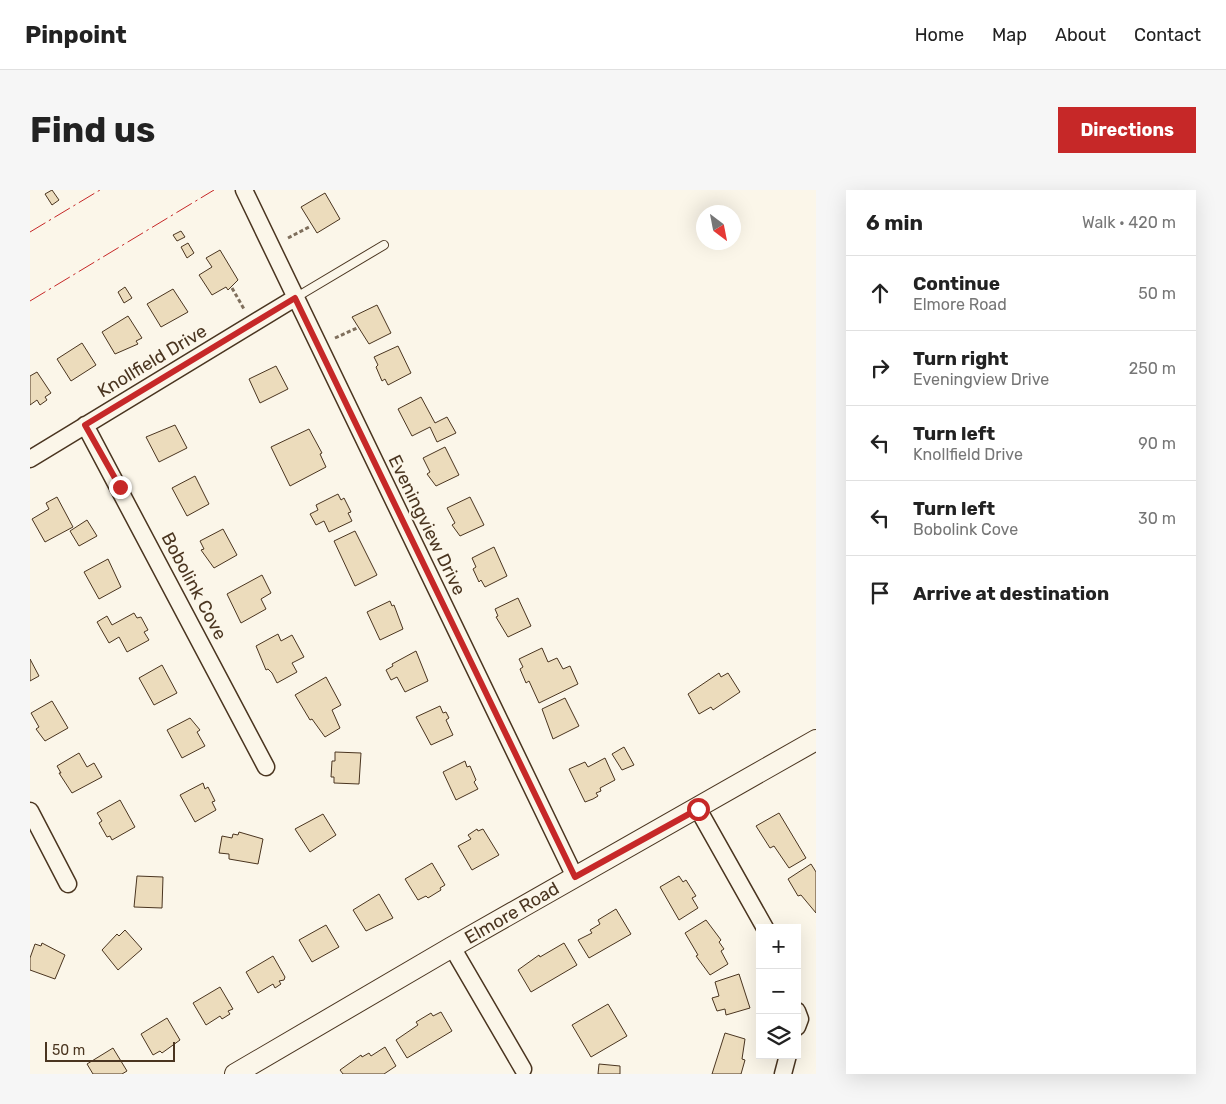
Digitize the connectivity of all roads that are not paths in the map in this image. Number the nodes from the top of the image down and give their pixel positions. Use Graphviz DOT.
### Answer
graph roads {
  1 [pos="244,190"];
  2 [pos="384,245"];
  3 [pos="295,298"];
  4 [pos="85,425"];
  5 [pos="30,458"];
  6 [pos="816,740"];
  7 [pos="266,767"];
  8 [pos="698,809"];
  9 [pos="30,811"];
  10 [pos="575,877"];
  11 [pos="68,884"];
  12 [pos="763,924"];
  13 [pos="452,947"];
  14 [pos="787,1059"];
  15 [pos="523,1069"];
  16 [pos="235,1074"];
  17 [pos="783,1074"];
  1 -- 3 [label="street, Eveningview Drive"];
  2 -- 3 [label="lane"];
  3 -- 4 [label="street, Knollfield Drive"];
  3 -- 10 [label="street, Eveningview Drive"];
  4 -- 5 [label="street, Knollfield Drive"];
  4 -- 7 [label="street, Bobolink Cove"];
  6 -- 8 [label="street, Elmore Road"];
  8 -- 10 [label="street, Elmore Road"];
  8 -- 12 [label="street"];
  9 -- 11 [label="street"];
  10 -- 13 [label="street, Elmore Road"];
  13 -- 15 [label="street"];
  13 -- 16 [label="street, Elmore Road"];
  14 -- 17 [label="street"];
}
